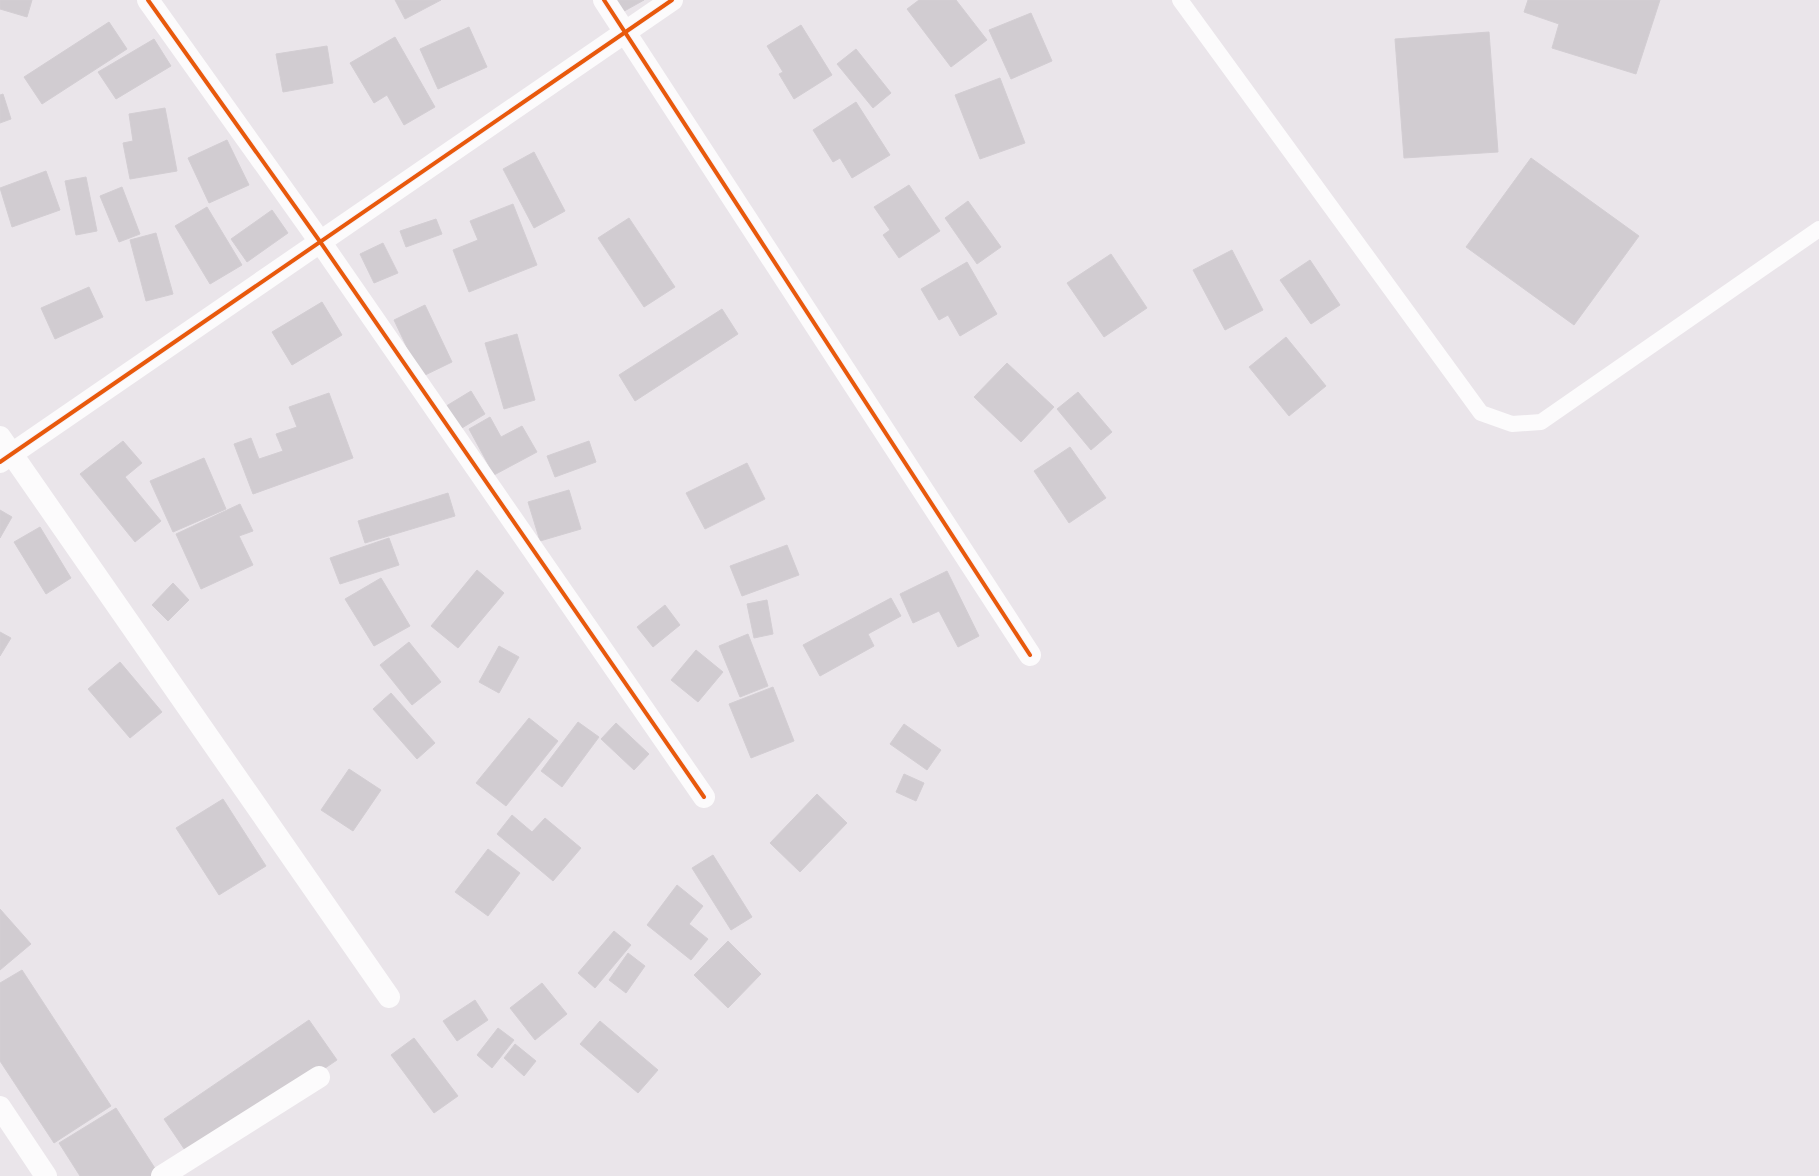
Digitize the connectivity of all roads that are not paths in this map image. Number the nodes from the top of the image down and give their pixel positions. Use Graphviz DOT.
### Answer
graph roads {
  1 [pos="148,0"];
  2 [pos="604,0"];
  3 [pos="672,0"];
  4 [pos="1180,0"];
  5 [pos="625,31"];
  6 [pos="1819,229"];
  7 [pos="321,243"];
  8 [pos="4,451"];
  9 [pos="1030,655"];
  10 [pos="704,797"];
  11 [pos="389,997"];
  12 [pos="320,1077"];
  13 [pos="0,1107"];
  14 [pos="46,1176"];
  15 [pos="162,1176"];
  1 -- 7 [label="street"];
  2 -- 5 [label="street"];
  3 -- 5 [label="street"];
  4 -- 6 [label="lane"];
  5 -- 7 [label="street"];
  5 -- 9 [label="street"];
  7 -- 8 [label="street"];
  7 -- 10 [label="street"];
  8 -- 11 [label="street"];
  12 -- 15 [label="street"];
  13 -- 14 [label="street"];
}
